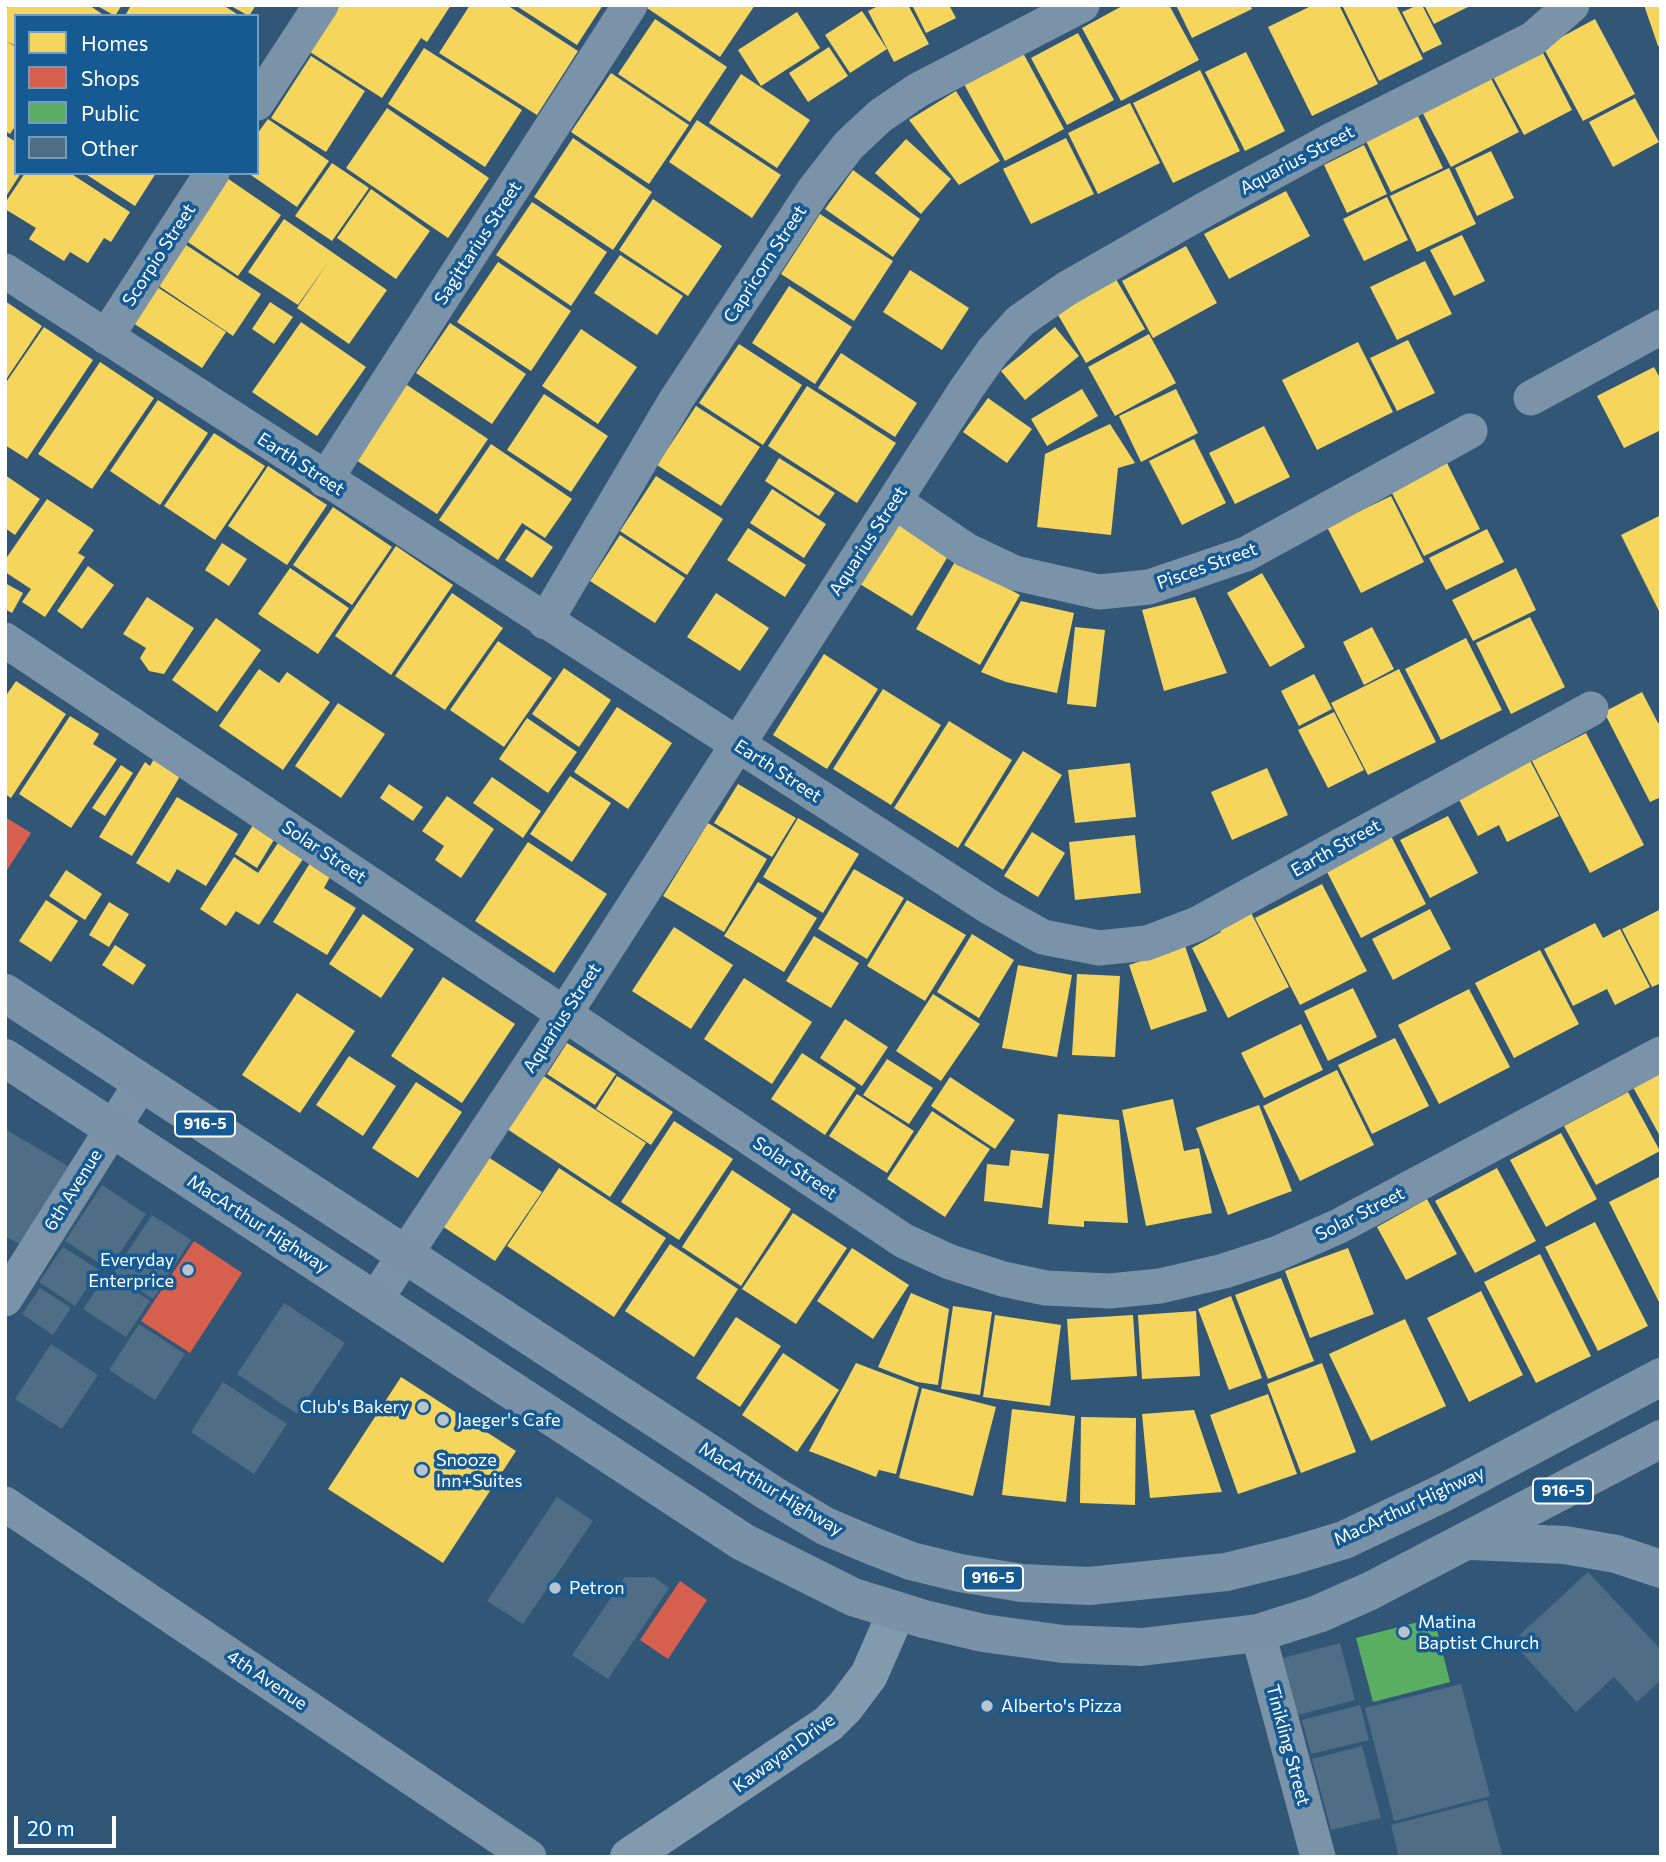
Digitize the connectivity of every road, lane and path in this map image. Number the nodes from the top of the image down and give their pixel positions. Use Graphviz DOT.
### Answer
graph roads {
  1 [pos="321,5"];
  2 [pos="630,5"];
  3 [pos="1082,5"];
  4 [pos="1572,5"];
  5 [pos="259,100"];
  6 [pos="211,175"];
  7 [pos="5,271"];
  8 [pos="1661,327"];
  9 [pos="106,337"];
  10 [pos="1531,398"];
  11 [pos="1470,431"];
  12 [pos="326,480"];
  13 [pos="894,501"];
  14 [pos="545,622"];
  15 [pos="5,640"];
  16 [pos="1591,709"];
  17 [pos="737,745"];
  18 [pos="5,993"];
  19 [pos="565,1013"];
  20 [pos="1661,1054"];
  21 [pos="5,1058"];
  22 [pos="142,1083"];
  23 [pos="112,1128"];
  24 [pos="406,1254"];
  25 [pos="5,1299"];
  26 [pos="374,1300"];
  27 [pos="1645,1385"];
  28 [pos="1660,1442"];
  29 [pos="5,1504"];
  30 [pos="1469,1541"];
  31 [pos="1661,1569"];
  32 [pos="897,1611"];
  33 [pos="1258,1633"];
  34 [pos="529,1857"];
  35 [pos="629,1857"];
  36 [pos="1318,1857"];
  1 -- 5 [label="street"];
  2 -- 12 [label="street, Sagittarius Street"];
  3 -- 14 [label="street, Capricorn Street"];
  4 -- 13 [label="street, Aquarius Street"];
  6 -- 9 [label="street, Scorpio Street"];
  7 -- 9 [label="street, Earth Street"];
  8 -- 10 [label="street"];
  9 -- 12 [label="street, Earth Street"];
  11 -- 13 [label="street, Pisces Street"];
  12 -- 14 [label="street, Earth Street"];
  13 -- 17 [label="street, Aquarius Street"];
  14 -- 17 [label="street, Earth Street"];
  15 -- 19 [label="street, Solar Street"];
  16 -- 17 [label="street, Earth Street"];
  17 -- 19 [label="street, Aquarius Street"];
  18 -- 22 [label="main road, MacArthur Highway / 916-5"];
  19 -- 20 [label="street, Solar Street"];
  19 -- 24 [label="street, Aquarius Street"];
  21 -- 23 [label="main road, MacArthur Highway / 916-5"];
  22 -- 23 [label="street, 6th Avenue"];
  22 -- 24 [label="main road, MacArthur Highway / 916-5"];
  23 -- 25 [label="street, 6th Avenue"];
  23 -- 26 [label="main road, MacArthur Highway / 916-5"];
  24 -- 26 [label="street, Aquarius Street"];
  24 -- 27 [label="main road, MacArthur Highway / 916-5"];
  26 -- 32 [label="main road, MacArthur Highway / 916-5"];
  27 -- 28 [label="main road"];
  28 -- 30 [label="main road, MacArthur Highway / 916-5"];
  29 -- 34 [label="street, 4th Avenue"];
  30 -- 31 [label="main road"];
  30 -- 33 [label="main road, MacArthur Highway / 916-5"];
  32 -- 33 [label="main road, MacArthur Highway / 916-5"];
  32 -- 35 [label="street, Kawayan Drive"];
  33 -- 36 [label="street, Tinikling Street"];
}
